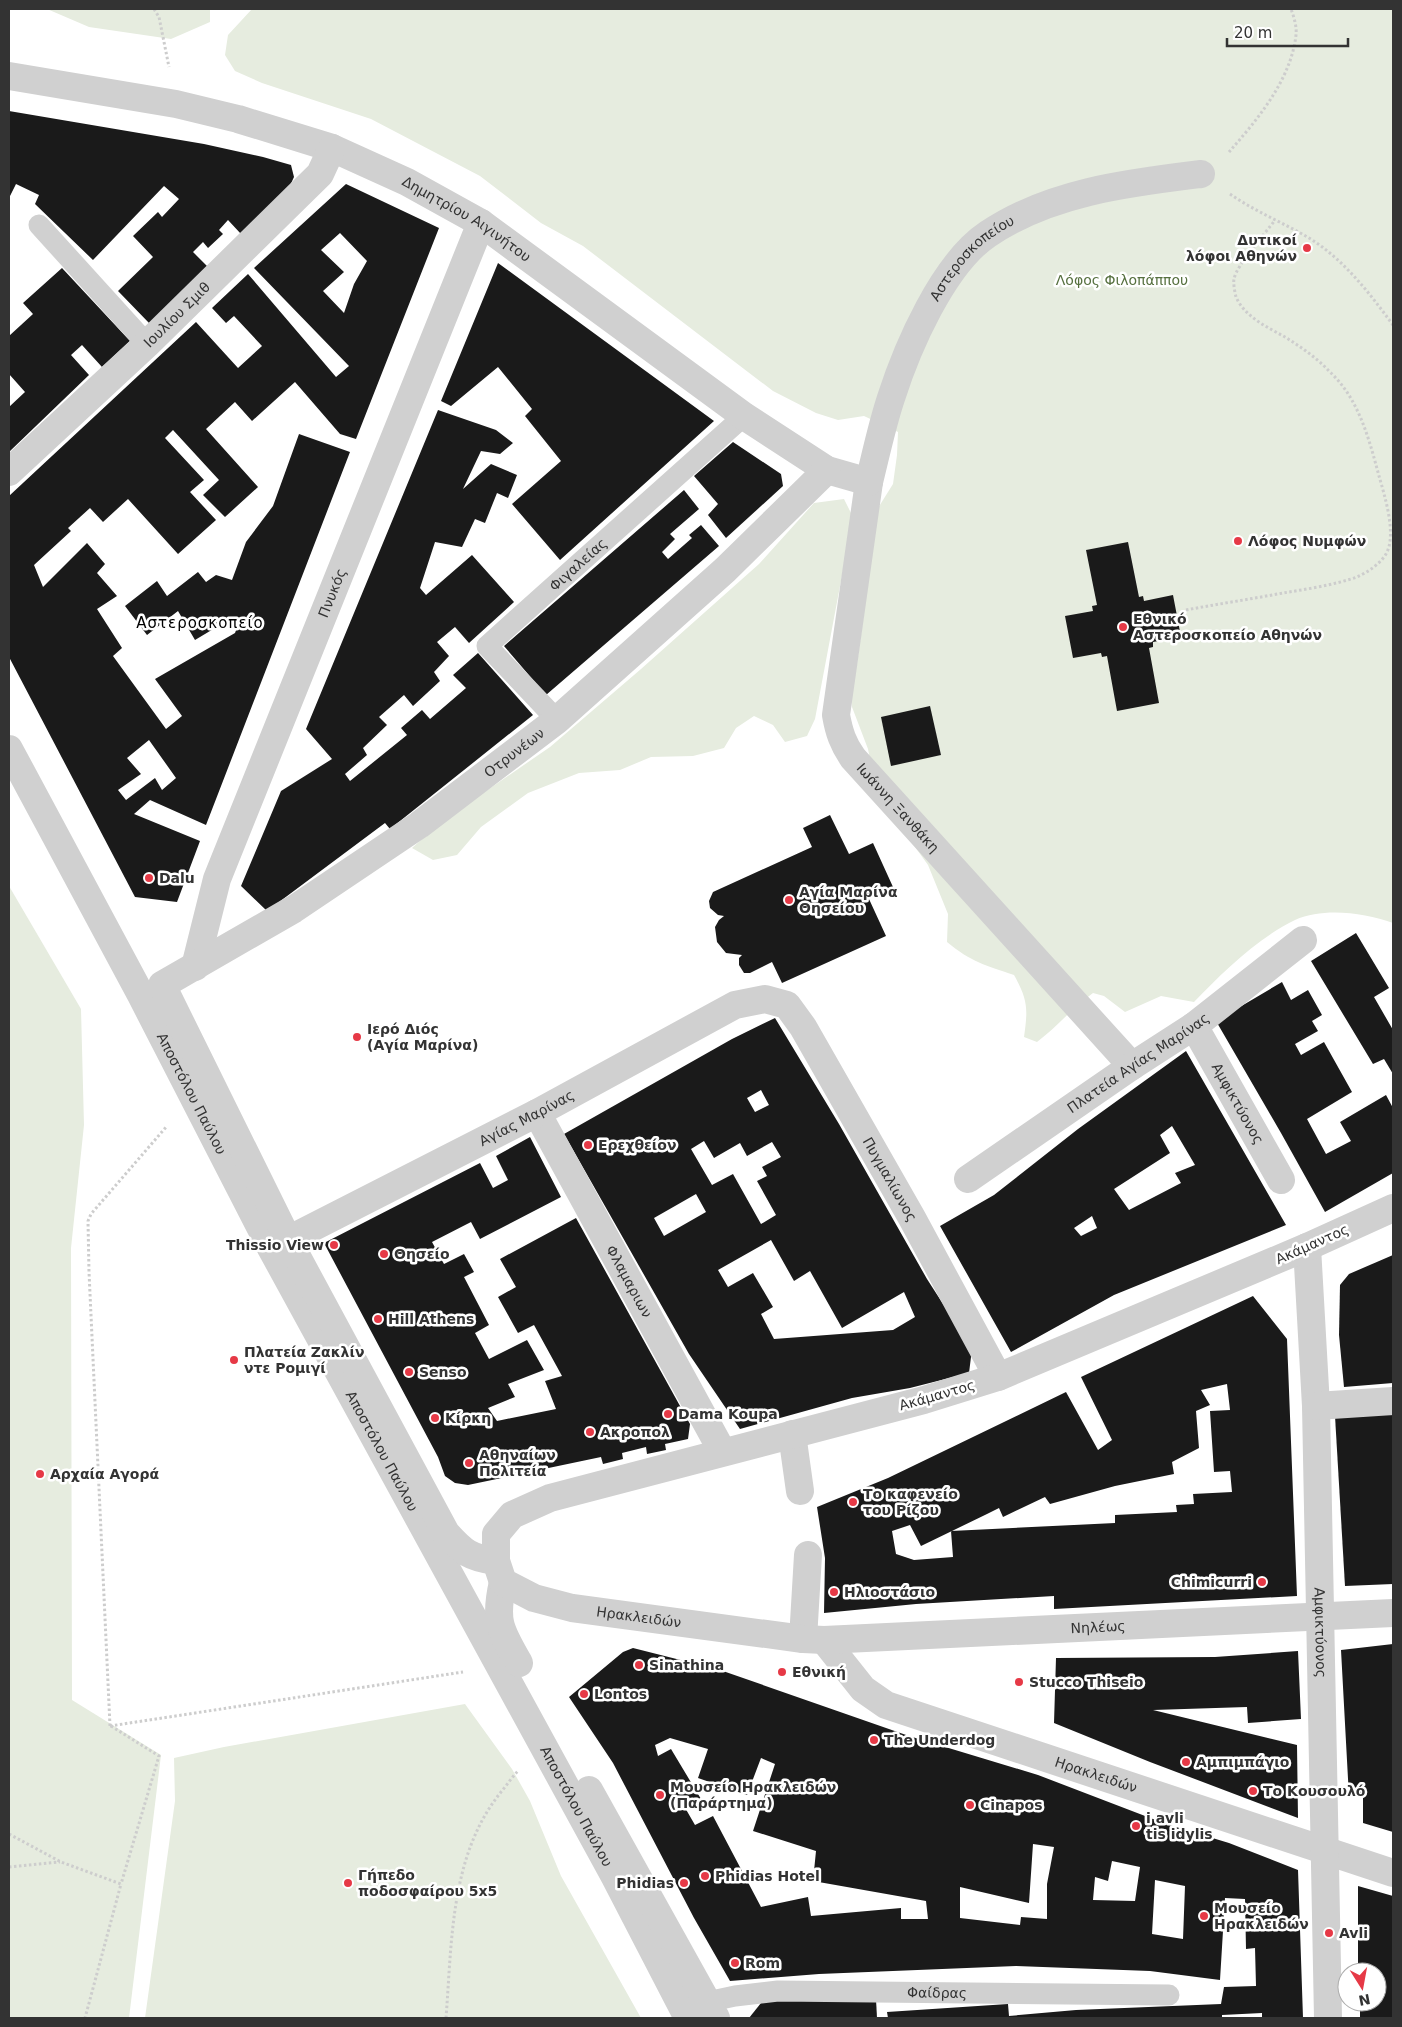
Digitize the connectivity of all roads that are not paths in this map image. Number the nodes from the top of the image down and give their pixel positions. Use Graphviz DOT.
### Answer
graph roads {
  1 [pos="9,76"];
  2 [pos="332,148"];
  3 [pos="1200,174"];
  4 [pos="481,223"];
  5 [pos="39,225"];
  6 [pos="147,344"];
  7 [pos="744,416"];
  8 [pos="827,470"];
  9 [pos="9,472"];
  10 [pos="869,482"];
  11 [pos="557,720"];
  12 [pos="9,749"];
  13 [pos="1303,940"];
  14 [pos="194,967"];
  15 [pos="151,990"];
  16 [pos="765,999"];
  17 [pos="1194,1026"];
  18 [pos="1132,1066"];
  19 [pos="537,1113"];
  20 [pos="968,1179"];
  21 [pos="1281,1180"];
  22 [pos="1393,1208"];
  23 [pos="279,1244"];
  24 [pos="1307,1247"];
  25 [pos="998,1377"];
  26 [pos="1393,1401"];
  27 [pos="1316,1406"];
  28 [pos="792,1434"];
  29 [pos="722,1451"];
  30 [pos="800,1491"];
  31 [pos="808,1555"];
  32 [pos="499,1572"];
  33 [pos="1393,1613"];
  34 [pos="1320,1616"];
  35 [pos="813,1639"];
  36 [pos="1325,1851"];
  37 [pos="1393,1873"];
  38 [pos="1169,1995"];
  39 [pos="704,2013"];
  40 [pos="1328,2018"];
  1 -- 2 [label="street, Δημητρίου Αιγινήτου"];
  2 -- 4 [label="street, Δημητρίου Αιγινήτου"];
  2 -- 6 [label="street, Ιουλίου Σμιθ"];
  3 -- 10 [label="street, Αστεροσκοπείου"];
  4 -- 7 [label="street, Δημητρίου Αιγινήτου"];
  4 -- 14 [label="street, Πνυκός"];
  5 -- 6 [label="lane"];
  6 -- 9 [label="street, Ιουλίου Σμιθ"];
  7 -- 8 [label="street, Δημητρίου Αιγινήτου"];
  7 -- 11 [label="lane, Φιγαλείας"];
  8 -- 10 [label="street, Δημητρίου Αιγινήτου"];
  8 -- 11 [label="street, Οτρυνέων"];
  10 -- 18 [label="street, Ιωάννη Ξανθάκη"];
  11 -- 14 [label="street, Οτρυνέων"];
  12 -- 15 [label="street, Αποστόλου Παύλου"];
  13 -- 17 [label="street, Πλατεία Αγίας Μαρίνας"];
  14 -- 15 [label="street, Οτρυνέων"];
  15 -- 23 [label="street, Αποστόλου Παύλου"];
  15 -- 23 [label="street, Αποστόλου Παύλου"];
  16 -- 19 [label="street, Αγίας Μαρίνας"];
  16 -- 25 [label="street, Πυγμαλίωνος"];
  17 -- 18 [label="street, Πλατεία Αγίας Μαρίνας"];
  17 -- 21 [label="street, Αμφικτύονος"];
  18 -- 20 [label="street, Πλατεία Αγίας Μαρίνας"];
  19 -- 23 [label="street, Αγίας Μαρίνας"];
  19 -- 29 [label="street, Φλαμαριων"];
  22 -- 24 [label="street, Ακάμαντος"];
  23 -- 32 [label="street, Αποστόλου Παύλου"];
  23 -- 39 [label="street, Αποστόλου Παύλου"];
  24 -- 25 [label="street, Ακάμαντος"];
  24 -- 27 [label="street, Αμφικτύονος"];
  25 -- 28 [label="street, Ακάμαντος"];
  26 -- 27 [label="street"];
  27 -- 34 [label="street, Αμφικτύονος"];
  28 -- 29 [label="street, Ακάμαντος"];
  28 -- 30 [label="street"];
  29 -- 32 [label="street, Ακάμαντος"];
  31 -- 35 [label="street"];
  32 -- 35 [label="street, Ηρακλειδών"];
  32 -- 39 [label="street, Αποστόλου Παύλου"];
  33 -- 34 [label="street, Νηλέως"];
  34 -- 35 [label="street, Νηλέως"];
  34 -- 36 [label="street, Αμφικτύονος"];
  35 -- 36 [label="street, Ηρακλειδών"];
  36 -- 37 [label="street, Ηρακλειδών"];
  36 -- 40 [label="street, Αμφικτύονος"];
  38 -- 39 [label="lane, Φαίδρας"];
}
